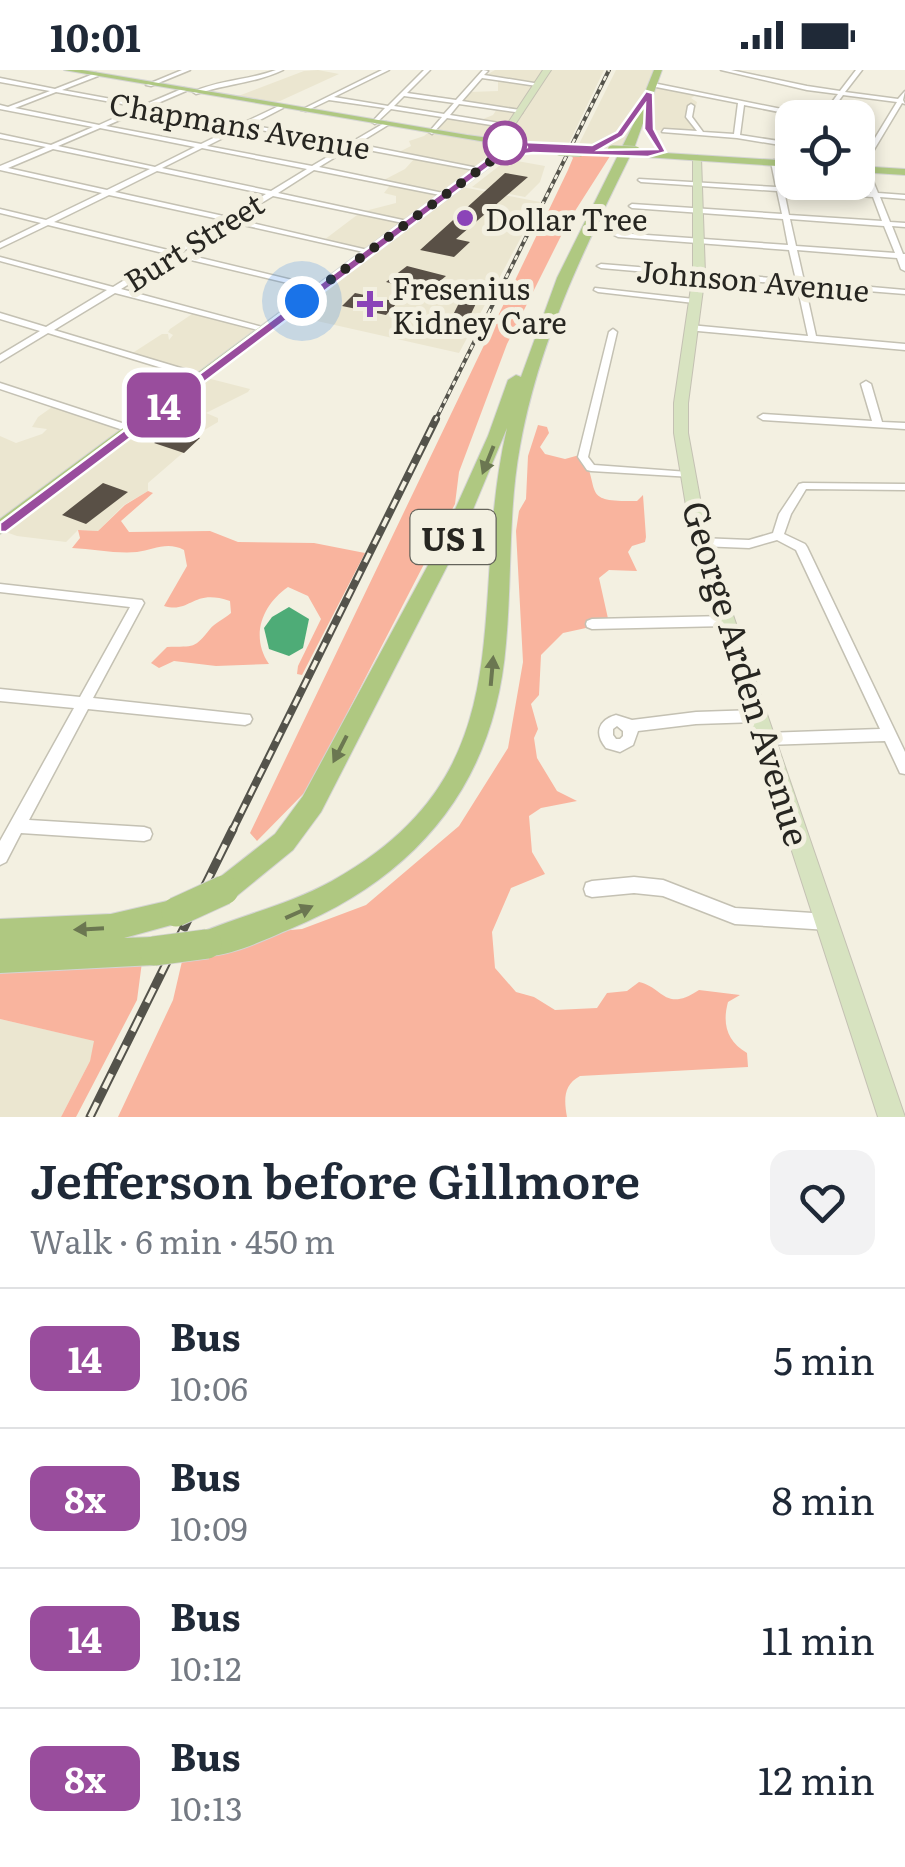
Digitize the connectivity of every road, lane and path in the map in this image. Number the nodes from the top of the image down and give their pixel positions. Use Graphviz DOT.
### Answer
graph roads {
  1 [pos="68,70"];
  2 [pos="187,70"];
  3 [pos="280,70"];
  4 [pos="386,70"];
  5 [pos="427,70"];
  6 [pos="547,70"];
  7 [pos="658,70"];
  8 [pos="724,70"];
  9 [pos="859,70"];
  10 [pos="93,73"];
  11 [pos="798,73"];
  12 [pos="483,74"];
  13 [pos="0,80"];
  14 [pos="786,82"];
  15 [pos="149,84"];
  16 [pos="537,84"];
  17 [pos="651,89"];
  18 [pos="55,90"];
  19 [pos="184,90"];
  20 [pos="196,92"];
  21 [pos="905,92"];
  22 [pos="842,93"];
  23 [pos="404,94"];
  24 [pos="329,98"];
  25 [pos="836,100"];
  26 [pos="902,101"];
  27 [pos="460,103"];
  28 [pos="741,104"];
  29 [pos="281,106"];
  30 [pos="690,106"];
  31 [pos="146,107"];
  32 [pos="391,108"];
  33 [pos="2,109"];
  34 [pos="304,110"];
  35 [pos="775,110"];
  36 [pos="520,112"];
  37 [pos="448,117"];
  38 [pos="380,123"];
  39 [pos="243,125"];
  40 [pos="100,126"];
  41 [pos="510,126"];
  42 [pos="664,131"];
  43 [pos="432,132"];
  44 [pos="701,133"];
  45 [pos="0,136"];
  46 [pos="737,136"];
  47 [pos="775,142"];
  48 [pos="352,145"];
  49 [pos="201,146"];
  50 [pos="875,146"];
  51 [pos="53,147"];
  52 [pos="501,149"];
  53 [pos="629,149"];
  54 [pos="560,150"];
  55 [pos="583,150"];
  56 [pos="695,157"];
  57 [pos="774,162"];
  58 [pos="775,166"];
  59 [pos="156,168"];
  60 [pos="314,168"];
  61 [pos="1,169"];
  62 [pos="480,169"];
  63 [pos="875,170"];
  64 [pos="905,172"];
  65 [pos="641,180"];
  66 [pos="697,183"];
  67 [pos="775,188"];
  68 [pos="108,192"];
  69 [pos="272,193"];
  70 [pos="445,194"];
  71 [pos="875,195"];
  72 [pos="905,197"];
  73 [pos="875,199"];
  74 [pos="783,200"];
  75 [pos="632,206"];
  76 [pos="0,210"];
  77 [pos="697,210"];
  78 [pos="787,216"];
  79 [pos="229,220"];
  80 [pos="48,222"];
  81 [pos="408,222"];
  82 [pos="887,224"];
  83 [pos="905,225"];
  84 [pos="618,235"];
  85 [pos="697,240"];
  86 [pos="0,246"];
  87 [pos="794,248"];
  88 [pos="368,251"];
  89 [pos="174,254"];
  90 [pos="902,256"];
  91 [pos="0,259"];
  92 [pos="602,266"];
  93 [pos="905,269"];
  94 [pos="699,274"];
  95 [pos="801,284"];
  96 [pos="318,289"];
  97 [pos="114,290"];
  98 [pos="598,290"];
  99 [pos="905,292"];
  100 [pos="694,301"];
  101 [pos="0,316"];
  102 [pos="690,328"];
  103 [pos="263,330"];
  104 [pos="47,331"];
  105 [pos="613,332"];
  106 [pos="812,336"];
  107 [pos="905,347"];
  108 [pos="0,359"];
  109 [pos="201,378"];
  110 [pos="866,384"];
  111 [pos="0,386"];
  112 [pos="763,417"];
  113 [pos="878,424"];
  114 [pos="905,426"];
  115 [pos="130,429"];
  116 [pos="688,475"];
  117 [pos="905,487"];
  118 [pos="0,528"];
  119 [pos="778,536"];
  120 [pos="700,542"];
  121 [pos="0,588"];
  122 [pos="726,621"];
  123 [pos="592,624"];
  124 [pos="0,696"];
  125 [pos="84,704"];
  126 [pos="757,716"];
  127 [pos="245,719"];
  128 [pos="628,726"];
  129 [pos="890,735"];
  130 [pos="765,740"];
  131 [pos="905,768"];
  132 [pos="144,834"];
  133 [pos="9,835"];
  134 [pos="0,857"];
  135 [pos="592,889"];
  136 [pos="828,922"];
  137 [pos="0,932"];
  138 [pos="0,959"];
  139 [pos="892,1117"];
  1 -- 10 [label="main road"];
  2 -- 15 [label="street"];
  3 -- 20 [label="street"];
  4 -- 24 [label="street"];
  5 -- 23 [label="street, Burt Street"];
  6 -- 16 [label="street"];
  7 -- 17 [label="main road, US 1"];
  8 -- 14 [label="street"];
  9 -- 22 [label="street"];
  10 -- 15 [label="main road"];
  10 -- 18 [label="street"];
  11 -- 14 [label="street"];
  12 -- 16 [label="street"];
  12 -- 27 [label="street"];
  13 -- 18 [label="street, Chapmans Avenue"];
  14 -- 22 [label="street"];
  15 -- 19 [label="main road"];
  16 -- 36 [label="street"];
  17 -- 28 [label="street"];
  17 -- 53 [label="main road"];
  17 -- 53 [label="main road, US 1"];
  17 -- 53 [label="main road"];
  18 -- 31 [label="street, Chapmans Avenue"];
  18 -- 33 [label="street"];
  19 -- 20 [label="main road"];
  19 -- 31 [label="street"];
  20 -- 29 [label="main road"];
  21 -- 26 [label="street"];
  22 -- 25 [label="street"];
  22 -- 26 [label="street"];
  23 -- 27 [label="street"];
  23 -- 32 [label="street, Burt Street"];
  24 -- 32 [label="street"];
  24 -- 34 [label="street"];
  26 -- 50 [label="street"];
  27 -- 36 [label="street"];
  27 -- 37 [label="street"];
  28 -- 35 [label="street"];
  28 -- 46 [label="street"];
  29 -- 34 [label="main road"];
  29 -- 39 [label="street"];
  30 -- 44 [label="street"];
  31 -- 39 [label="street, Chapmans Avenue"];
  31 -- 40 [label="street"];
  32 -- 37 [label="street"];
  32 -- 38 [label="street, Burt Street"];
  33 -- 40 [label="street"];
  34 -- 38 [label="main road"];
  36 -- 41 [label="street"];
  37 -- 41 [label="street"];
  37 -- 43 [label="street"];
  38 -- 43 [label="main road"];
  38 -- 48 [label="street, Burt Street"];
  39 -- 48 [label="street, Chapmans Avenue"];
  39 -- 49 [label="street"];
  40 -- 49 [label="street"];
  40 -- 51 [label="street"];
  41 -- 52 [label="street"];
  42 -- 44 [label="street"];
  43 -- 52 [label="main road"];
  44 -- 46 [label="street"];
  45 -- 51 [label="street"];
  46 -- 47 [label="street"];
  48 -- 60 [label="street, Burt Street"];
  48 -- 62 [label="street, Chapmans Avenue"];
  49 -- 59 [label="street"];
  49 -- 60 [label="street"];
  51 -- 59 [label="street"];
  51 -- 61 [label="street"];
  52 -- 54 [label="main road"];
  52 -- 54 [label="main road"];
  52 -- 62 [label="main road"];
  53 -- 55 [label="main road"];
  53 -- 55 [label="main road"];
  53 -- 56 [label="main road"];
  53 -- 137 [label="main road, US 1, one-way, bridge"];
  138 -- 53 [label="main road, US 1, one-way, bridge"];
  54 -- 55 [label="main road, bridge"];
  56 -- 57 [label="main road"];
  56 -- 66 [label="street, George Arden Avenue"];
  57 -- 58 [label="street"];
  59 -- 68 [label="street"];
  59 -- 69 [label="street"];
  60 -- 69 [label="street, Burt Street"];
  60 -- 70 [label="street"];
  61 -- 68 [label="street"];
  62 -- 70 [label="main road"];
  63 -- 64 [label="main road"];
  65 -- 66 [label="street"];
  66 -- 67 [label="street"];
  66 -- 77 [label="street, George Arden Avenue"];
  68 -- 79 [label="street"];
  68 -- 80 [label="street"];
  69 -- 79 [label="street, Burt Street"];
  69 -- 81 [label="street"];
  70 -- 81 [label="main road"];
  71 -- 72 [label="street"];
  73 -- 82 [label="street"];
  74 -- 78 [label="street"];
  75 -- 77 [label="street"];
  76 -- 80 [label="street"];
  77 -- 78 [label="street"];
  77 -- 85 [label="street, George Arden Avenue"];
  78 -- 82 [label="street"];
  78 -- 87 [label="street"];
  79 -- 88 [label="street"];
  79 -- 89 [label="street, Burt Street"];
  80 -- 86 [label="street"];
  80 -- 89 [label="street"];
  81 -- 88 [label="main road"];
  82 -- 83 [label="street"];
  82 -- 90 [label="street"];
  84 -- 85 [label="street"];
  85 -- 87 [label="street"];
  85 -- 94 [label="street, George Arden Avenue"];
  87 -- 90 [label="street"];
  87 -- 95 [label="street"];
  88 -- 96 [label="main road"];
  89 -- 96 [label="street"];
  89 -- 97 [label="street, Burt Street"];
  90 -- 93 [label="street"];
  91 -- 97 [label="street"];
  92 -- 94 [label="street, Johnson Avenue"];
  94 -- 95 [label="street, Johnson Avenue"];
  94 -- 100 [label="street, George Arden Avenue"];
  95 -- 99 [label="street, Johnson Avenue"];
  95 -- 106 [label="street"];
  96 -- 103 [label="main road"];
  97 -- 103 [label="street"];
  97 -- 104 [label="street, Burt Street"];
  98 -- 100 [label="street"];
  100 -- 102 [label="street, George Arden Avenue"];
  101 -- 104 [label="street"];
  102 -- 106 [label="street"];
  102 -- 116 [label="street, George Arden Avenue"];
  103 -- 109 [label="main road"];
  104 -- 108 [label="street, Burt Street"];
  104 -- 109 [label="street"];
  105 -- 116 [label="street"];
  106 -- 107 [label="street"];
  109 -- 115 [label="main road"];
  110 -- 113 [label="street"];
  111 -- 115 [label="street"];
  112 -- 113 [label="street"];
  113 -- 114 [label="street"];
  115 -- 118 [label="main road"];
  116 -- 120 [label="street, George Arden Avenue"];
  117 -- 119 [label="street"];
  119 -- 120 [label="street"];
  119 -- 129 [label="street"];
  120 -- 122 [label="street, George Arden Avenue"];
  121 -- 125 [label="street"];
  122 -- 123 [label="street"];
  122 -- 126 [label="street, George Arden Avenue"];
  124 -- 125 [label="street"];
  125 -- 127 [label="street"];
  125 -- 133 [label="street"];
  126 -- 128 [label="street"];
  126 -- 130 [label="street, George Arden Avenue"];
  129 -- 130 [label="street"];
  129 -- 131 [label="street"];
  130 -- 136 [label="street, George Arden Avenue"];
  132 -- 133 [label="street"];
  133 -- 134 [label="street"];
  135 -- 136 [label="street"];
  136 -- 139 [label="street, George Arden Avenue"];
}
